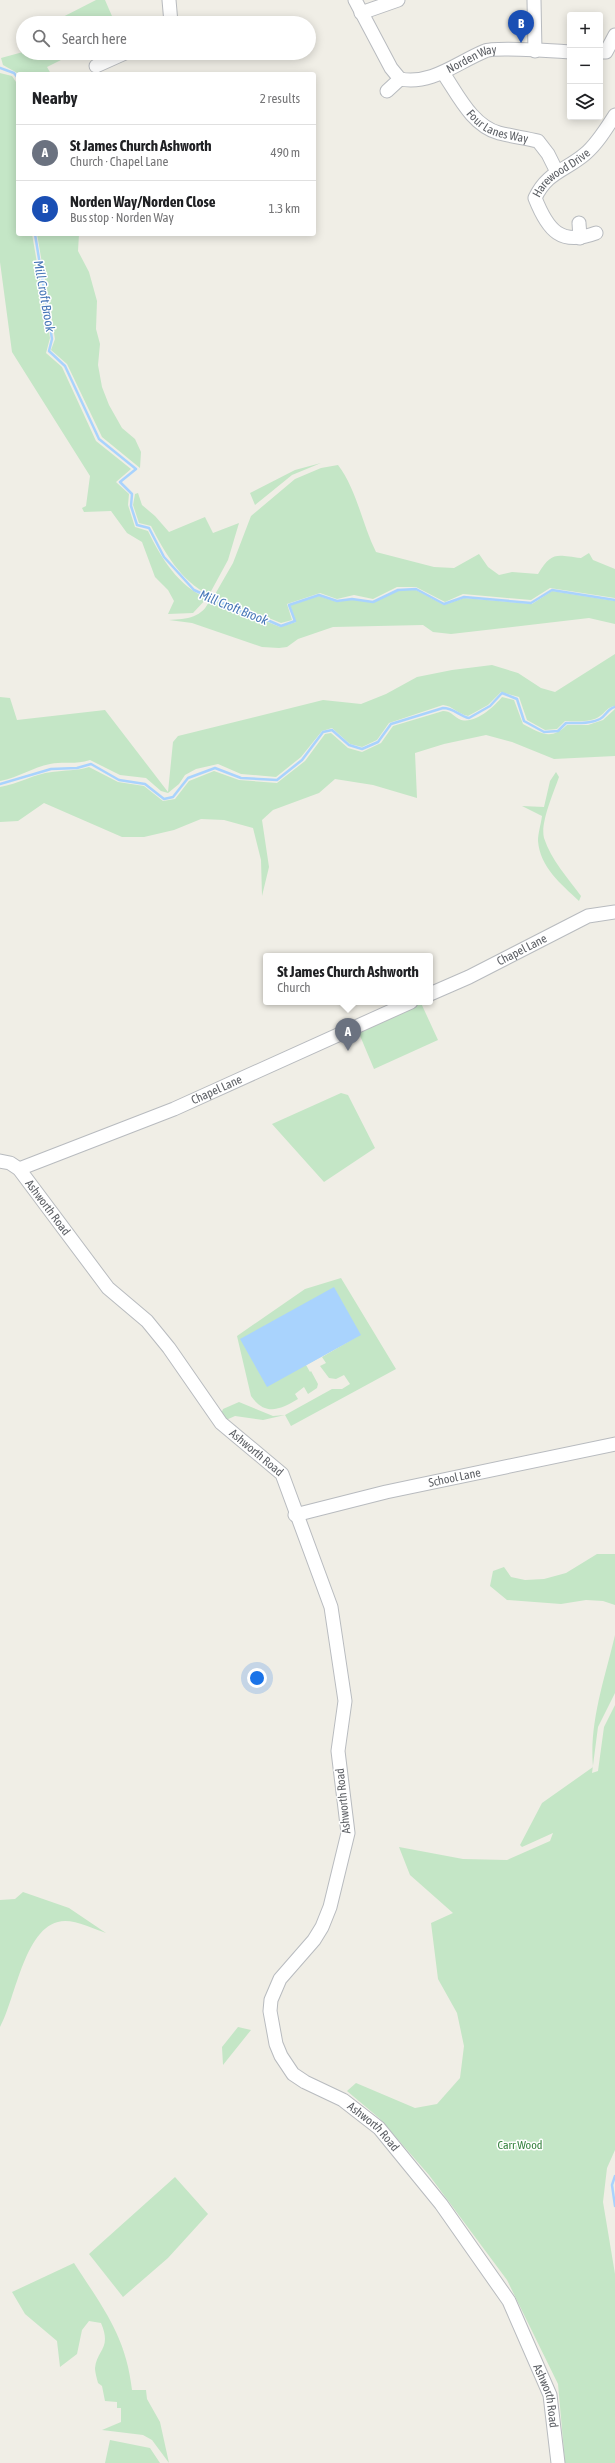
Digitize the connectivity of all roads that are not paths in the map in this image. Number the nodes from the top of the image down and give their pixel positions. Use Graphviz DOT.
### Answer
graph roads {
  1 [pos="169,0"];
  2 [pos="355,0"];
  3 [pos="398,0"];
  4 [pos="534,0"];
  5 [pos="361,13"];
  6 [pos="170,16"];
  7 [pos="614,42"];
  8 [pos="535,51"];
  9 [pos="567,52"];
  10 [pos="603,52"];
  11 [pos="109,60"];
  12 [pos="96,66"];
  13 [pos="442,73"];
  14 [pos="400,79"];
  15 [pos="387,91"];
  16 [pos="615,115"];
  17 [pos="557,172"];
  18 [pos="579,223"];
  19 [pos="596,233"];
  20 [pos="580,238"];
  21 [pos="615,912"];
  22 [pos="433,993"];
  23 [pos="404,1005"];
  24 [pos="0,1161"];
  25 [pos="19,1169"];
  26 [pos="615,1444"];
  27 [pos="295,1514"];
  28 [pos="558,2463"];
  1 -- 6 [label="street"];
  2 -- 5 [label="street"];
  3 -- 5 [label="street"];
  4 -- 8 [label="street"];
  5 -- 14 [label="street"];
  7 -- 10 [label="street"];
  8 -- 9 [label="street, Norden Way"];
  8 -- 13 [label="street, Norden Way"];
  11 -- 12 [label="street"];
  13 -- 14 [label="street, Norden Way"];
  13 -- 17 [label="street, Four Lanes Way"];
  14 -- 15 [label="street"];
  16 -- 17 [label="street, Harewood Drive"];
  17 -- 20 [label="street, Harewood Drive"];
  18 -- 20 [label="street"];
  19 -- 20 [label="street, Harewood Drive"];
  21 -- 22 [label="street, Chapel Lane"];
  23 -- 25 [label="street, Chapel Lane"];
  24 -- 25 [label="street, Ashworth Road"];
  25 -- 27 [label="street, Ashworth Road"];
  26 -- 27 [label="street, School Lane"];
  27 -- 28 [label="street, Ashworth Road"];
}
